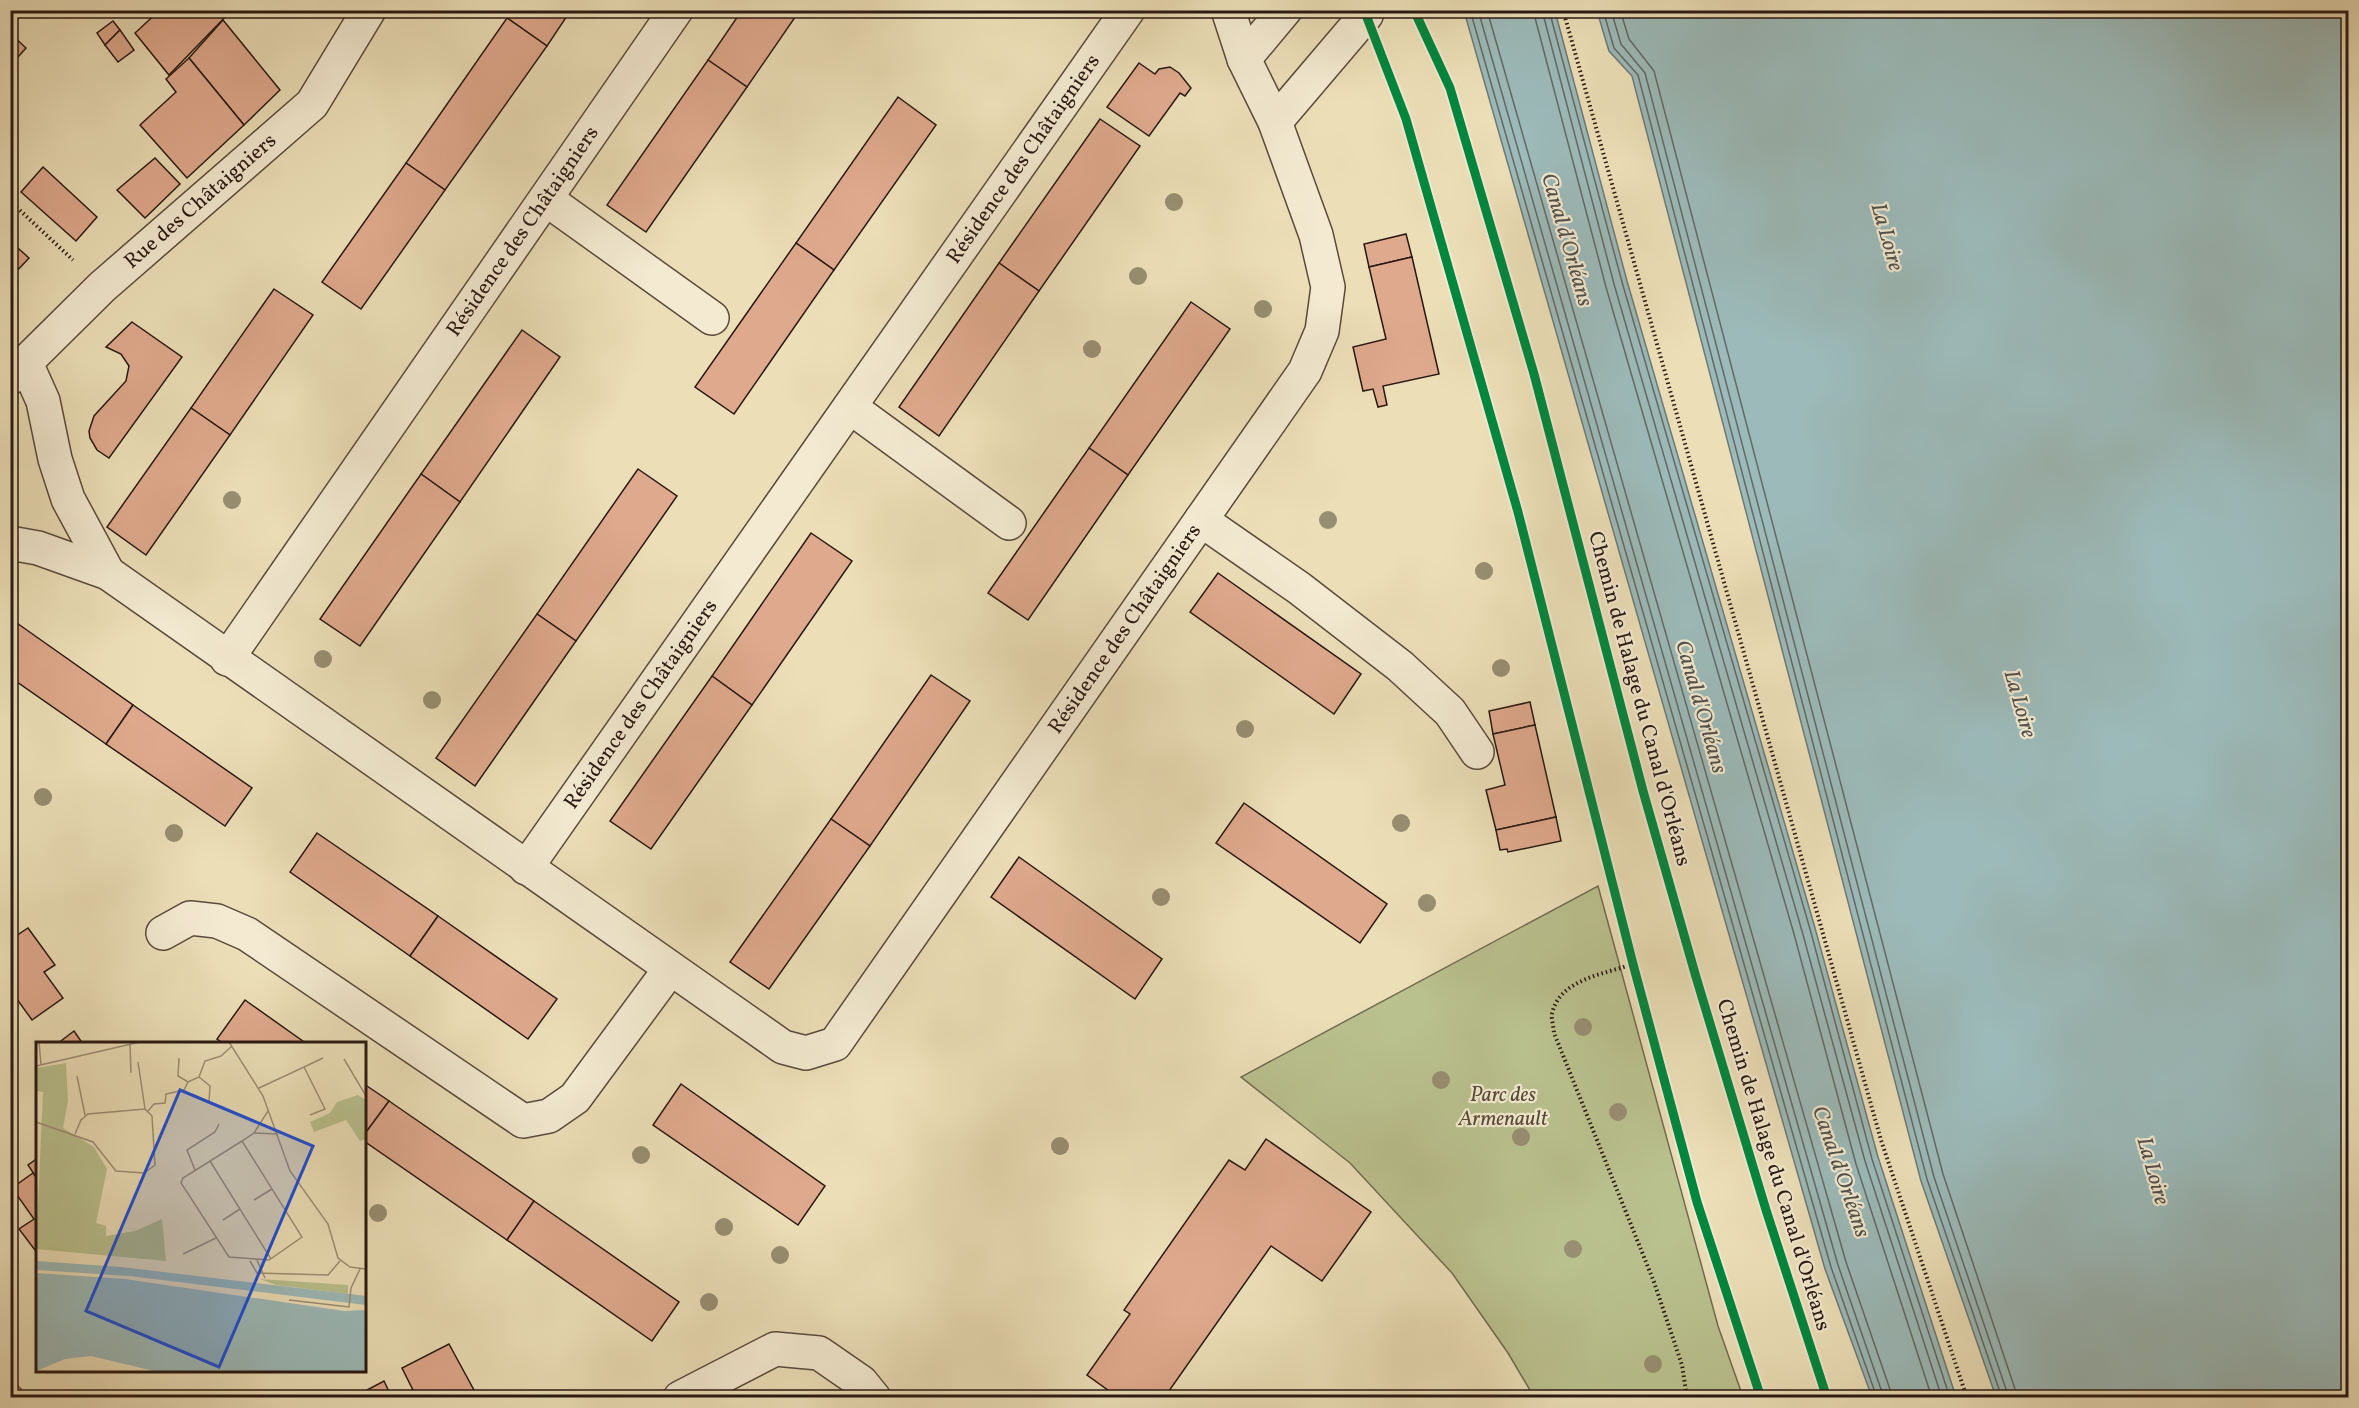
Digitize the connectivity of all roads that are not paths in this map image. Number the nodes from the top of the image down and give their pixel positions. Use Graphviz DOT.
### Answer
graph roads {
  1 [pos="369,10"];
  2 [pos="676,10"];
  3 [pos="1128,10"];
  4 [pos="1228,10"];
  5 [pos="1285,10"];
  6 [pos="1365,13"];
  7 [pos="1244,59"];
  8 [pos="1275,122"];
  9 [pos="546,199"];
  10 [pos="711,318"];
  11 [pos="18,370"];
  12 [pos="850,407"];
  13 [pos="1201,520"];
  14 [pos="1009,523"];
  15 [pos="10,543"];
  16 [pos="108,573"];
  17 [pos="227,659"];
  18 [pos="1477,752"];
  19 [pos="526,868"];
  20 [pos="163,933"];
  21 [pos="670,969"];
  22 [pos="10,1394"];
  23 [pos="14,1398"];
  24 [pos="680,1398"];
  25 [pos="874,1398"];
  1 -- 11 [label="street, Rue des Châtaigniers"];
  2 -- 9 [label="street, Résidence des Châtaigniers"];
  3 -- 12 [label="street, Résidence des Châtaigniers"];
  4 -- 7 [label="street, Résidence des Châtaigniers"];
  5 -- 7 [label="street"];
  6 -- 8 [label="street"];
  7 -- 8 [label="street, Résidence des Châtaigniers"];
  8 -- 13 [label="street, Résidence des Châtaigniers"];
  9 -- 10 [label="street"];
  9 -- 17 [label="street, Résidence des Châtaigniers"];
  11 -- 16 [label="street"];
  12 -- 14 [label="street"];
  12 -- 19 [label="street, Résidence des Châtaigniers"];
  13 -- 18 [label="street"];
  13 -- 21 [label="street, Résidence des Châtaigniers"];
  15 -- 16 [label="street, Résidence des Châtaigniers"];
  16 -- 17 [label="street, Résidence des Châtaigniers"];
  17 -- 19 [label="street, Résidence des Châtaigniers"];
  19 -- 21 [label="street, Résidence des Châtaigniers"];
  20 -- 21 [label="street"];
  22 -- 23 [label="lane"];
  24 -- 25 [label="street"];
}
